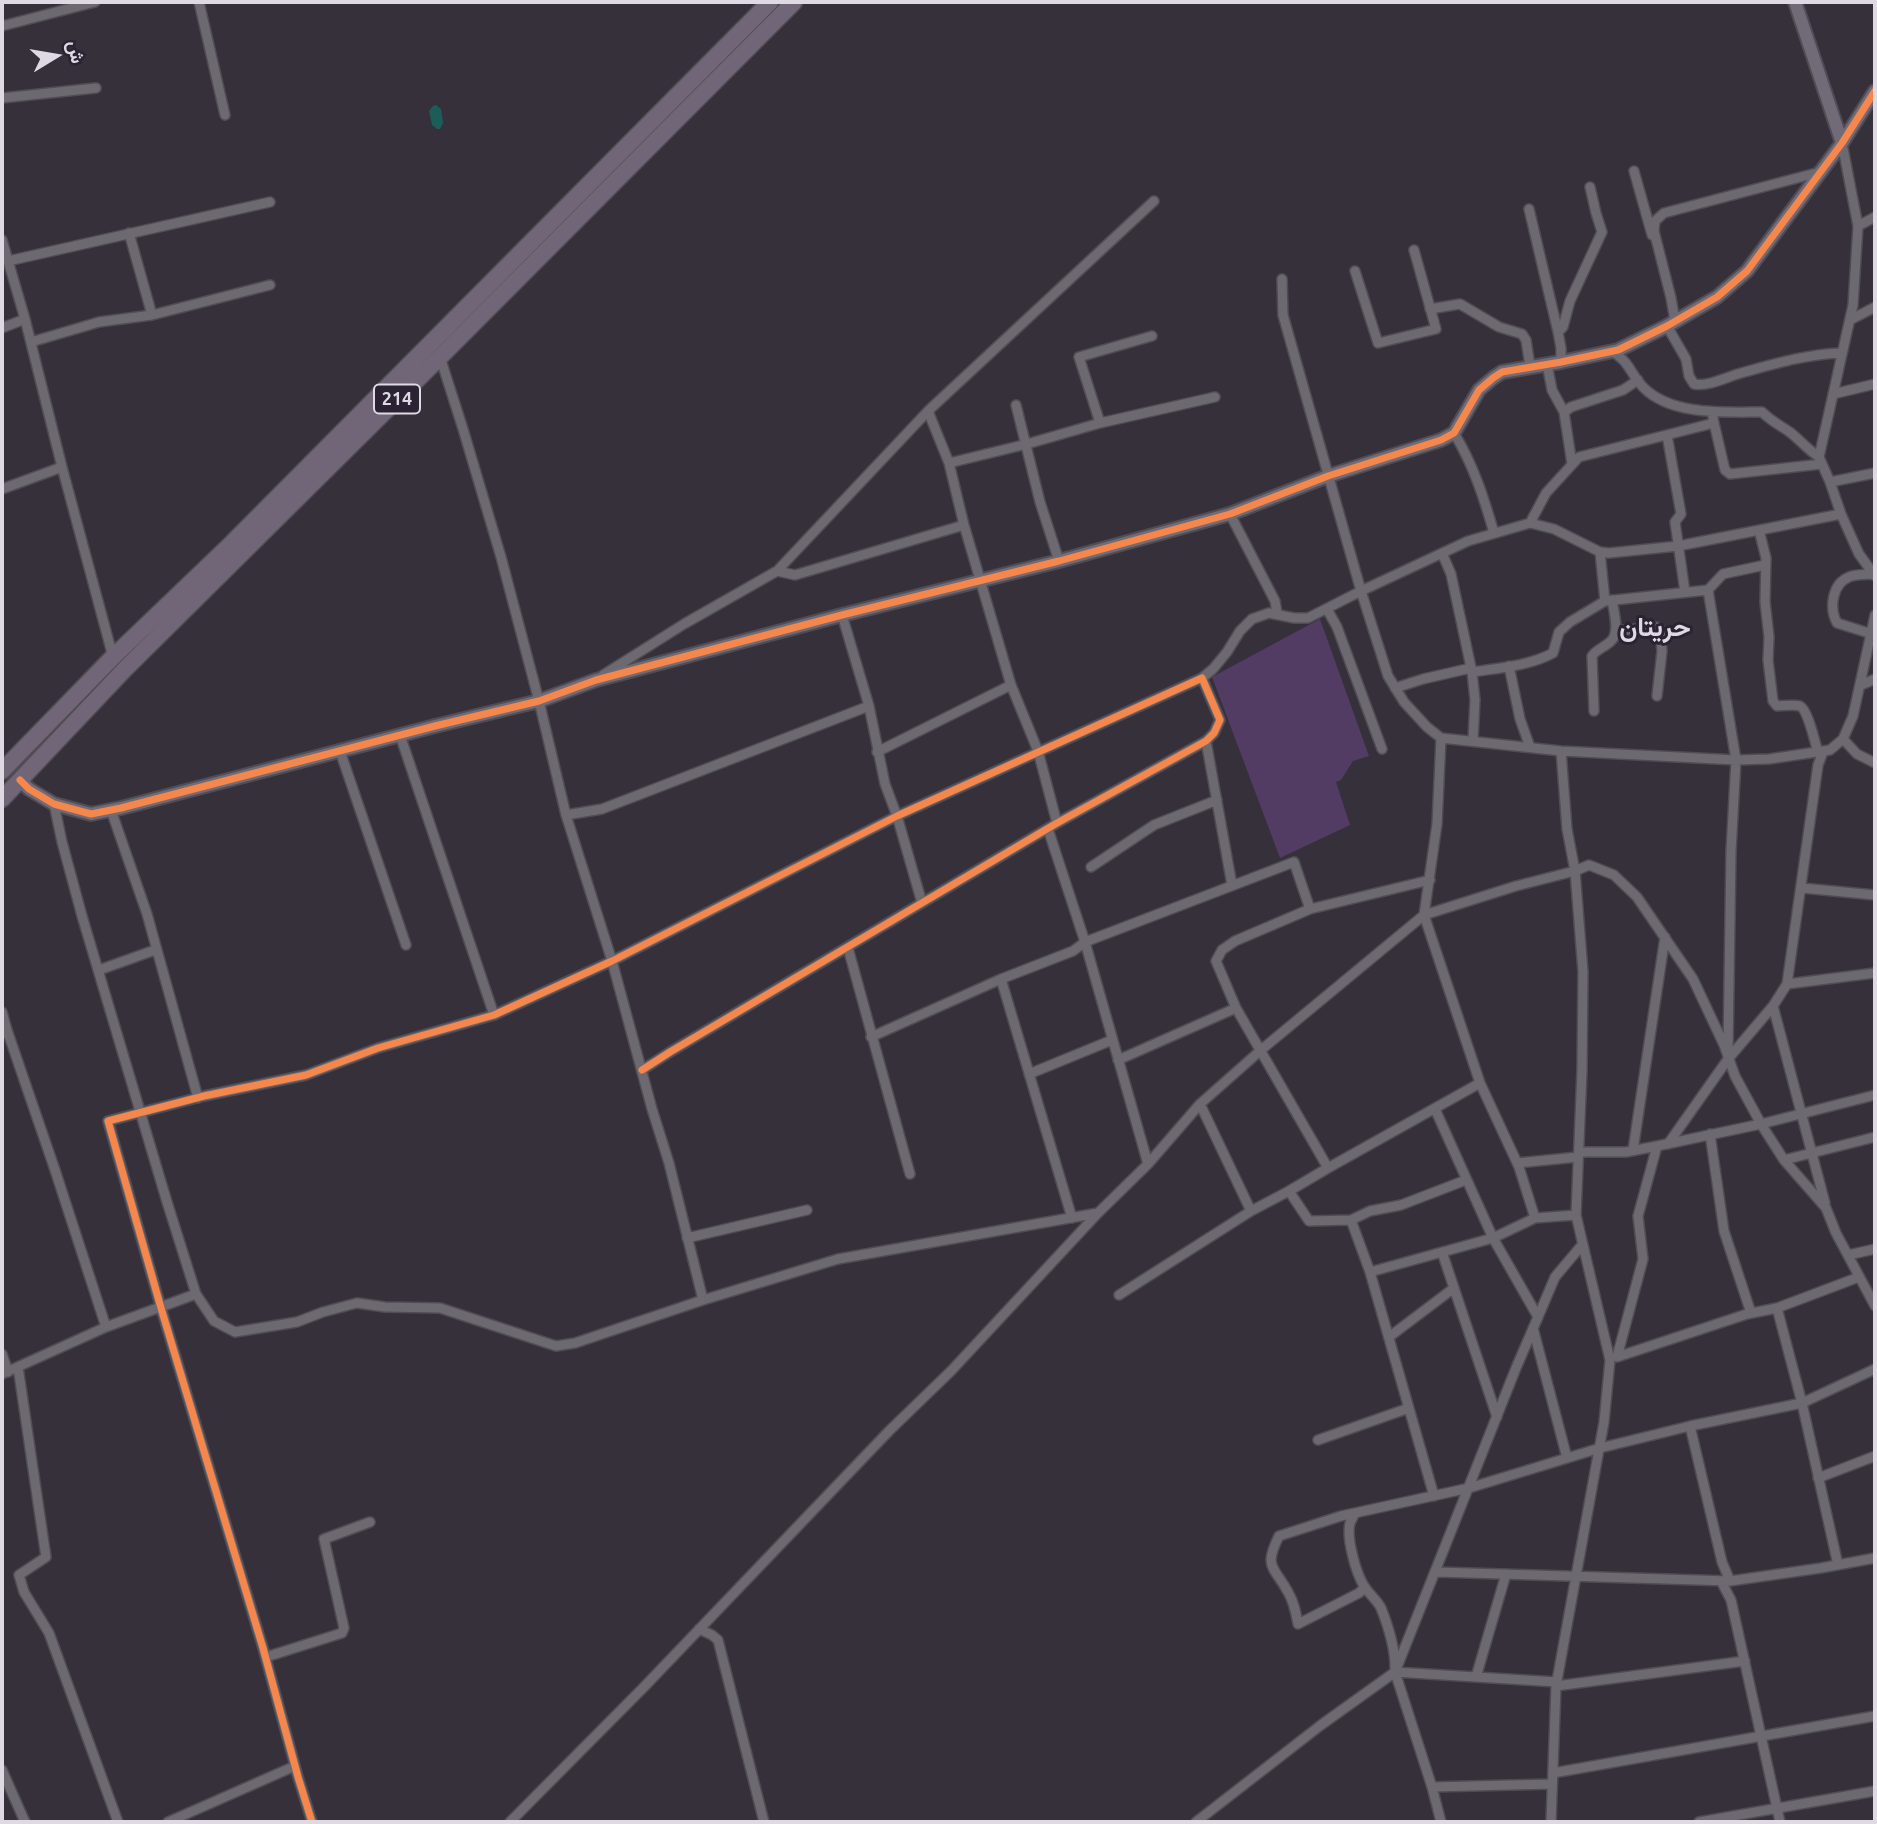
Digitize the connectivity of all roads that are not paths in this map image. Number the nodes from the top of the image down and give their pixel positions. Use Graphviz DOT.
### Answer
graph roads {
  1 [pos="95,2"];
  2 [pos="199,2"];
  3 [pos="769,2"];
  4 [pos="794,2"];
  5 [pos="1795,2"];
  6 [pos="2,26"];
  7 [pos="96,88"];
  8 [pos="1875,91"];
  9 [pos="2,99"];
  10 [pos="225,115"];
  11 [pos="1842,143"];
  12 [pos="1634,171"];
  13 [pos="1820,172"];
  14 [pos="1590,187"];
  15 [pos="1154,201"];
  16 [pos="270,202"];
  17 [pos="1529,209"];
  18 [pos="1875,217"];
  19 [pos="1858,226"];
  20 [pos="129,233"];
  21 [pos="2,240"];
  22 [pos="1414,250"];
  23 [pos="8,261"];
  24 [pos="1355,271"];
  25 [pos="1282,279"];
  26 [pos="270,285"];
  27 [pos="1875,307"];
  28 [pos="1430,309"];
  29 [pos="152,314"];
  30 [pos="25,319"];
  31 [pos="1850,320"];
  32 [pos="1671,323"];
  33 [pos="2,328"];
  34 [pos="1558,332"];
  35 [pos="1153,336"];
  36 [pos="30,342"];
  37 [pos="1610,351"];
  38 [pos="1842,353"];
  39 [pos="440,357"];
  40 [pos="1561,362"];
  41 [pos="1547,364"];
  42 [pos="1530,366"];
  43 [pos="1638,380"];
  44 [pos="1875,384"];
  45 [pos="1833,394"];
  46 [pos="1215,397"];
  47 [pos="1016,405"];
  48 [pos="929,411"];
  49 [pos="1564,412"];
  50 [pos="1712,412"];
  51 [pos="1100,423"];
  52 [pos="1714,423"];
  53 [pos="1454,433"];
  54 [pos="1667,435"];
  55 [pos="1027,444"];
  56 [pos="1820,460"];
  57 [pos="948,463"];
  58 [pos="1572,464"];
  59 [pos="62,467"];
  60 [pos="1875,473"];
  61 [pos="1328,476"];
  62 [pos="1830,482"];
  63 [pos="2,489"];
  64 [pos="1230,514"];
  65 [pos="1841,514"];
  66 [pos="1530,523"];
  67 [pos="964,525"];
  68 [pos="1759,530"];
  69 [pos="1494,533"];
  70 [pos="1678,546"];
  71 [pos="1600,552"];
  72 [pos="1441,553"];
  73 [pos="1059,561"];
  74 [pos="1765,565"];
  75 [pos="777,571"];
  76 [pos="1874,573"];
  77 [pos="981,580"];
  78 [pos="1708,590"];
  79 [pos="1361,591"];
  80 [pos="1685,592"];
  81 [pos="1609,601"];
  82 [pos="1327,609"];
  83 [pos="1277,613"];
  84 [pos="842,615"];
  85 [pos="1875,615"];
  86 [pos="1616,631"];
  87 [pos="1873,635"];
  88 [pos="113,657"];
  89 [pos="1509,666"];
  90 [pos="1471,670"];
  91 [pos="1202,678"];
  92 [pos="1875,679"];
  93 [pos="596,680"];
  94 [pos="1011,685"];
  95 [pos="1861,685"];
  96 [pos="1395,688"];
  97 [pos="1657,696"];
  98 [pos="539,701"];
  99 [pos="869,706"];
  100 [pos="1594,711"];
  101 [pos="400,735"];
  102 [pos="1441,737"];
  103 [pos="1843,739"];
  104 [pos="1474,740"];
  105 [pos="1206,741"];
  106 [pos="1530,747"];
  107 [pos="1382,749"];
  108 [pos="340,751"];
  109 [pos="1038,751"];
  110 [pos="1561,751"];
  111 [pos="877,752"];
  112 [pos="1821,752"];
  113 [pos="19,753"];
  114 [pos="1737,760"];
  115 [pos="1875,763"];
  116 [pos="33,766"];
  117 [pos="2,771"];
  118 [pos="8,788"];
  119 [pos="1217,800"];
  120 [pos="54,804"];
  121 [pos="111,810"];
  122 [pos="566,816"];
  123 [pos="897,816"];
  124 [pos="1057,823"];
  125 [pos="1048,829"];
  126 [pos="1091,867"];
  127 [pos="1575,871"];
  128 [pos="1430,880"];
  129 [pos="1233,885"];
  130 [pos="1802,888"];
  131 [pos="1875,895"];
  132 [pos="922,903"];
  133 [pos="1310,909"];
  134 [pos="1424,915"];
  135 [pos="1665,937"];
  136 [pos="1084,942"];
  137 [pos="406,945"];
  138 [pos="848,948"];
  139 [pos="155,950"];
  140 [pos="612,961"];
  141 [pos="99,970"];
  142 [pos="1875,973"];
  143 [pos="1001,979"];
  144 [pos="1787,984"];
  145 [pos="1773,1006"];
  146 [pos="1236,1008"];
  147 [pos="2,1012"];
  148 [pos="494,1015"];
  149 [pos="4,1032"];
  150 [pos="871,1037"];
  151 [pos="1112,1040"];
  152 [pos="1261,1050"];
  153 [pos="1728,1059"];
  154 [pos="1118,1060"];
  155 [pos="642,1070"];
  156 [pos="1029,1074"];
  157 [pos="1480,1083"];
  158 [pos="1875,1095"];
  159 [pos="198,1098"];
  160 [pos="1200,1104"];
  161 [pos="1434,1109"];
  162 [pos="141,1112"];
  163 [pos="1801,1114"];
  164 [pos="1762,1124"];
  165 [pos="1710,1134"];
  166 [pos="1875,1137"];
  167 [pos="1668,1144"];
  168 [pos="1657,1146"];
  169 [pos="1633,1150"];
  170 [pos="1578,1154"];
  171 [pos="1811,1154"];
  172 [pos="1784,1160"];
  173 [pos="1517,1163"];
  174 [pos="1148,1164"];
  175 [pos="1328,1168"];
  176 [pos="910,1174"];
  177 [pos="1466,1180"];
  178 [pos="1289,1191"];
  179 [pos="1826,1208"];
  180 [pos="807,1210"];
  181 [pos="1251,1211"];
  182 [pos="1098,1213"];
  183 [pos="1576,1215"];
  184 [pos="1072,1218"];
  185 [pos="1535,1218"];
  186 [pos="1351,1220"];
  187 [pos="687,1238"];
  188 [pos="1493,1238"];
  189 [pos="1582,1245"];
  190 [pos="1875,1249"];
  191 [pos="1442,1252"];
  192 [pos="1848,1255"];
  193 [pos="1370,1272"];
  194 [pos="1859,1277"];
  195 [pos="1454,1288"];
  196 [pos="197,1294"];
  197 [pos="1119,1294"];
  198 [pos="703,1300"];
  199 [pos="1875,1306"];
  200 [pos="161,1308"];
  201 [pos="1777,1308"];
  202 [pos="1751,1313"];
  203 [pos="1538,1317"];
  204 [pos="106,1327"];
  205 [pos="1533,1328"];
  206 [pos="1389,1337"];
  207 [pos="2,1354"];
  208 [pos="1613,1359"];
  209 [pos="18,1367"];
  210 [pos="1875,1369"];
  211 [pos="5,1373"];
  212 [pos="1802,1404"];
  213 [pos="1409,1408"];
  214 [pos="1497,1416"];
  215 [pos="1690,1426"];
  216 [pos="1318,1440"];
  217 [pos="1600,1448"];
  218 [pos="1875,1456"];
  219 [pos="1567,1458"];
  220 [pos="1818,1478"];
  221 [pos="1469,1488"];
  222 [pos="1434,1496"];
  223 [pos="1355,1513"];
  224 [pos="370,1522"];
  225 [pos="1875,1558"];
  226 [pos="1838,1565"];
  227 [pos="1436,1572"];
  228 [pos="1506,1574"];
  229 [pos="1576,1576"];
  230 [pos="1726,1581"];
  231 [pos="1365,1587"];
  232 [pos="699,1629"];
  233 [pos="265,1657"];
  234 [pos="1745,1661"];
  235 [pos="1395,1672"];
  236 [pos="1476,1677"];
  237 [pos="1557,1684"];
  238 [pos="1875,1716"];
  239 [pos="1760,1736"];
  240 [pos="295,1766"];
  241 [pos="2,1770"];
  242 [pos="1553,1773"];
  243 [pos="1552,1784"];
  244 [pos="1432,1787"];
  245 [pos="1875,1791"];
  246 [pos="1777,1808"];
  247 [pos="182,1819"];
  248 [pos="25,1822"];
  249 [pos="118,1822"];
  250 [pos="168,1822"];
  251 [pos="312,1822"];
  252 [pos="510,1822"];
  253 [pos="764,1822"];
  254 [pos="1196,1822"];
  255 [pos="1441,1822"];
  256 [pos="1551,1822"];
  257 [pos="1699,1822"];
  258 [pos="1780,1822"];
  1 -- 6 [label="street"];
  2 -- 10 [label="street"];
  3 -- 88 [label="highway, 214"];
  4 -- 39 [label="highway, 214"];
  5 -- 11 [label="street"];
  7 -- 9 [label="street"];
  8 -- 11 [label="street"];
  11 -- 13 [label="street"];
  11 -- 19 [label="street"];
  12 -- 32 [label="street"];
  13 -- 32 [label="street"];
  13 -- 32 [label="street"];
  14 -- 34 [label="street"];
  15 -- 48 [label="street"];
  16 -- 20 [label="street"];
  17 -- 34 [label="street"];
  18 -- 19 [label="street"];
  19 -- 31 [label="street"];
  20 -- 23 [label="street"];
  20 -- 29 [label="street"];
  21 -- 23 [label="street"];
  22 -- 28 [label="street"];
  23 -- 30 [label="street"];
  24 -- 28 [label="street"];
  25 -- 61 [label="street"];
  26 -- 29 [label="street"];
  27 -- 31 [label="street"];
  28 -- 42 [label="street"];
  29 -- 36 [label="street"];
  30 -- 33 [label="street"];
  30 -- 36 [label="street"];
  31 -- 38 [label="street"];
  32 -- 37 [label="street"];
  32 -- 38 [label="street"];
  34 -- 40 [label="street"];
  35 -- 51 [label="street"];
  36 -- 59 [label="street"];
  37 -- 40 [label="street"];
  37 -- 43 [label="street"];
  38 -- 45 [label="street"];
  39 -- 98 [label="street"];
  39 -- 116 [label="highway, 214"];
  40 -- 41 [label="street"];
  41 -- 42 [label="street"];
  41 -- 49 [label="street"];
  42 -- 53 [label="street"];
  43 -- 49 [label="street"];
  43 -- 50 [label="street"];
  44 -- 45 [label="street"];
  45 -- 56 [label="street"];
  46 -- 51 [label="street"];
  47 -- 55 [label="street"];
  48 -- 57 [label="street"];
  48 -- 75 [label="street"];
  49 -- 58 [label="street"];
  50 -- 52 [label="street"];
  50 -- 56 [label="street"];
  51 -- 55 [label="street"];
  52 -- 54 [label="street"];
  52 -- 56 [label="street"];
  53 -- 61 [label="street"];
  53 -- 69 [label="street"];
  54 -- 58 [label="street"];
  54 -- 70 [label="street"];
  55 -- 57 [label="street"];
  55 -- 73 [label="street"];
  56 -- 62 [label="street"];
  57 -- 67 [label="street"];
  58 -- 66 [label="street"];
  59 -- 63 [label="street"];
  59 -- 88 [label="street"];
  60 -- 62 [label="street"];
  61 -- 64 [label="street"];
  61 -- 79 [label="street"];
  62 -- 65 [label="street"];
  64 -- 73 [label="street"];
  64 -- 83 [label="street"];
  65 -- 68 [label="street"];
  65 -- 76 [label="street"];
  66 -- 69 [label="street"];
  66 -- 71 [label="street"];
  67 -- 75 [label="street"];
  67 -- 77 [label="street"];
  68 -- 70 [label="street"];
  68 -- 74 [label="street"];
  69 -- 72 [label="street"];
  70 -- 71 [label="street"];
  70 -- 80 [label="street"];
  71 -- 81 [label="street"];
  72 -- 79 [label="street"];
  72 -- 90 [label="street"];
  73 -- 77 [label="street"];
  74 -- 78 [label="street"];
  74 -- 112 [label="street"];
  75 -- 93 [label="street"];
  76 -- 87 [label="street"];
  77 -- 84 [label="street"];
  77 -- 94 [label="street"];
  78 -- 80 [label="street"];
  78 -- 114 [label="street"];
  79 -- 82 [label="street"];
  79 -- 96 [label="street"];
  80 -- 81 [label="street"];
  81 -- 86 [label="street"];
  81 -- 89 [label="street"];
  82 -- 83 [label="street"];
  82 -- 107 [label="street"];
  83 -- 91 [label="street"];
  84 -- 93 [label="street"];
  84 -- 99 [label="street"];
  85 -- 87 [label="street"];
  86 -- 97 [label="street"];
  86 -- 100 [label="street"];
  87 -- 95 [label="street"];
  88 -- 113 [label="highway, 214"];
  89 -- 90 [label="street"];
  89 -- 106 [label="street"];
  90 -- 96 [label="street"];
  90 -- 104 [label="street"];
  91 -- 105 [label="street"];
  91 -- 109 [label="street"];
  92 -- 95 [label="street"];
  93 -- 98 [label="street"];
  94 -- 109 [label="street"];
  94 -- 111 [label="street"];
  95 -- 103 [label="street"];
  96 -- 102 [label="street"];
  98 -- 101 [label="street"];
  98 -- 122 [label="street"];
  99 -- 111 [label="street"];
  99 -- 122 [label="street"];
  101 -- 108 [label="street"];
  101 -- 148 [label="street"];
  102 -- 104 [label="street"];
  102 -- 128 [label="street"];
  103 -- 112 [label="street"];
  103 -- 115 [label="street"];
  104 -- 106 [label="street"];
  105 -- 119 [label="street"];
  105 -- 124 [label="street"];
  106 -- 110 [label="street"];
  108 -- 121 [label="street"];
  108 -- 137 [label="street"];
  109 -- 123 [label="street"];
  109 -- 124 [label="street"];
  110 -- 114 [label="street"];
  110 -- 127 [label="street"];
  111 -- 123 [label="street"];
  112 -- 114 [label="street"];
  112 -- 130 [label="street"];
  113 -- 116 [label="highway"];
  113 -- 117 [label="highway, 214"];
  114 -- 153 [label="street"];
  116 -- 118 [label="highway, 214"];
  118 -- 120 [label="street"];
  119 -- 126 [label="street"];
  119 -- 129 [label="street"];
  120 -- 121 [label="street"];
  120 -- 141 [label="street"];
  121 -- 139 [label="street"];
  122 -- 140 [label="street"];
  123 -- 132 [label="street"];
  123 -- 140 [label="street"];
  124 -- 125 [label="street"];
  125 -- 132 [label="street"];
  125 -- 136 [label="street"];
  127 -- 134 [label="street"];
  127 -- 135 [label="street"];
  127 -- 170 [label="street"];
  128 -- 133 [label="street"];
  128 -- 134 [label="street"];
  129 -- 133 [label="street"];
  129 -- 136 [label="street"];
  130 -- 131 [label="street"];
  130 -- 144 [label="street"];
  132 -- 138 [label="street"];
  133 -- 146 [label="street"];
  134 -- 152 [label="street"];
  134 -- 157 [label="street"];
  135 -- 153 [label="street"];
  135 -- 169 [label="street"];
  136 -- 143 [label="street"];
  136 -- 151 [label="street"];
  138 -- 150 [label="street"];
  138 -- 155 [label="street"];
  139 -- 141 [label="street"];
  139 -- 159 [label="street"];
  140 -- 148 [label="street"];
  140 -- 155 [label="street"];
  141 -- 162 [label="street"];
  142 -- 144 [label="street"];
  143 -- 150 [label="street"];
  143 -- 156 [label="street"];
  144 -- 145 [label="street"];
  145 -- 153 [label="street"];
  145 -- 163 [label="street"];
  146 -- 152 [label="street"];
  146 -- 154 [label="street"];
  147 -- 149 [label="street"];
  148 -- 159 [label="street"];
  149 -- 204 [label="street"];
  150 -- 176 [label="street"];
  151 -- 154 [label="street"];
  151 -- 156 [label="street"];
  152 -- 160 [label="street"];
  152 -- 175 [label="street"];
  153 -- 164 [label="street"];
  153 -- 167 [label="street"];
  154 -- 174 [label="street"];
  155 -- 187 [label="street"];
  156 -- 184 [label="street"];
  157 -- 161 [label="street"];
  157 -- 173 [label="street"];
  158 -- 163 [label="street"];
  159 -- 162 [label="street"];
  160 -- 174 [label="street"];
  160 -- 181 [label="street"];
  161 -- 175 [label="street"];
  161 -- 177 [label="street"];
  162 -- 196 [label="street"];
  162 -- 200 [label="street"];
  163 -- 164 [label="street"];
  163 -- 171 [label="street"];
  164 -- 165 [label="street"];
  164 -- 172 [label="street"];
  165 -- 167 [label="street"];
  165 -- 202 [label="street"];
  166 -- 171 [label="street"];
  167 -- 168 [label="street"];
  168 -- 169 [label="street"];
  168 -- 208 [label="street"];
  169 -- 170 [label="street"];
  170 -- 173 [label="street"];
  170 -- 183 [label="street"];
  171 -- 172 [label="street"];
  171 -- 179 [label="street"];
  172 -- 179 [label="street"];
  173 -- 185 [label="street"];
  174 -- 182 [label="street"];
  175 -- 178 [label="street"];
  177 -- 186 [label="street"];
  177 -- 188 [label="street"];
  178 -- 181 [label="street"];
  178 -- 186 [label="street"];
  179 -- 192 [label="street"];
  180 -- 187 [label="street"];
  181 -- 197 [label="street"];
  182 -- 184 [label="street"];
  182 -- 232 [label="street"];
  183 -- 185 [label="street"];
  183 -- 189 [label="street"];
  184 -- 198 [label="street"];
  185 -- 188 [label="street"];
  186 -- 193 [label="street"];
  187 -- 198 [label="street"];
  188 -- 191 [label="street"];
  188 -- 203 [label="street"];
  189 -- 203 [label="street"];
  189 -- 208 [label="street"];
  190 -- 192 [label="street"];
  191 -- 193 [label="street"];
  191 -- 195 [label="street"];
  192 -- 194 [label="street"];
  193 -- 206 [label="street"];
  194 -- 199 [label="street"];
  194 -- 201 [label="street"];
  195 -- 206 [label="street"];
  195 -- 214 [label="street"];
  196 -- 198 [label="street"];
  196 -- 200 [label="street"];
  200 -- 204 [label="street"];
  200 -- 233 [label="street"];
  201 -- 202 [label="street"];
  201 -- 212 [label="street"];
  202 -- 208 [label="street"];
  203 -- 205 [label="street"];
  204 -- 209 [label="street"];
  205 -- 214 [label="street"];
  205 -- 219 [label="street"];
  206 -- 213 [label="street"];
  207 -- 211 [label="street"];
  208 -- 217 [label="street"];
  209 -- 211 [label="street"];
  209 -- 249 [label="street"];
  210 -- 212 [label="street"];
  212 -- 215 [label="street"];
  212 -- 220 [label="street"];
  213 -- 216 [label="street"];
  213 -- 222 [label="street"];
  214 -- 221 [label="street"];
  215 -- 217 [label="street"];
  215 -- 230 [label="street"];
  217 -- 219 [label="street"];
  217 -- 229 [label="street"];
  218 -- 220 [label="street"];
  219 -- 221 [label="street"];
  220 -- 226 [label="street"];
  221 -- 222 [label="street"];
  221 -- 227 [label="street"];
  222 -- 223 [label="street"];
  223 -- 231 [label="street"];
  223 -- 231 [label="street"];
  224 -- 233 [label="street"];
  225 -- 226 [label="street"];
  226 -- 230 [label="street"];
  227 -- 228 [label="street"];
  227 -- 235 [label="street"];
  228 -- 229 [label="street"];
  228 -- 236 [label="street"];
  229 -- 230 [label="street"];
  229 -- 237 [label="street"];
  230 -- 234 [label="street"];
  231 -- 235 [label="street"];
  232 -- 252 [label="street"];
  232 -- 253 [label="street"];
  233 -- 240 [label="street"];
  234 -- 237 [label="street"];
  234 -- 239 [label="street"];
  235 -- 236 [label="street"];
  235 -- 244 [label="street"];
  235 -- 254 [label="street"];
  236 -- 237 [label="street"];
  237 -- 242 [label="street"];
  238 -- 239 [label="street"];
  239 -- 242 [label="street"];
  239 -- 246 [label="street"];
  240 -- 247 [label="street"];
  240 -- 251 [label="street"];
  241 -- 248 [label="street"];
  242 -- 243 [label="street"];
  243 -- 244 [label="street"];
  243 -- 256 [label="street"];
  244 -- 255 [label="street"];
  245 -- 246 [label="street"];
  246 -- 257 [label="street"];
  246 -- 258 [label="street"];
  247 -- 250 [label="street"];
}
